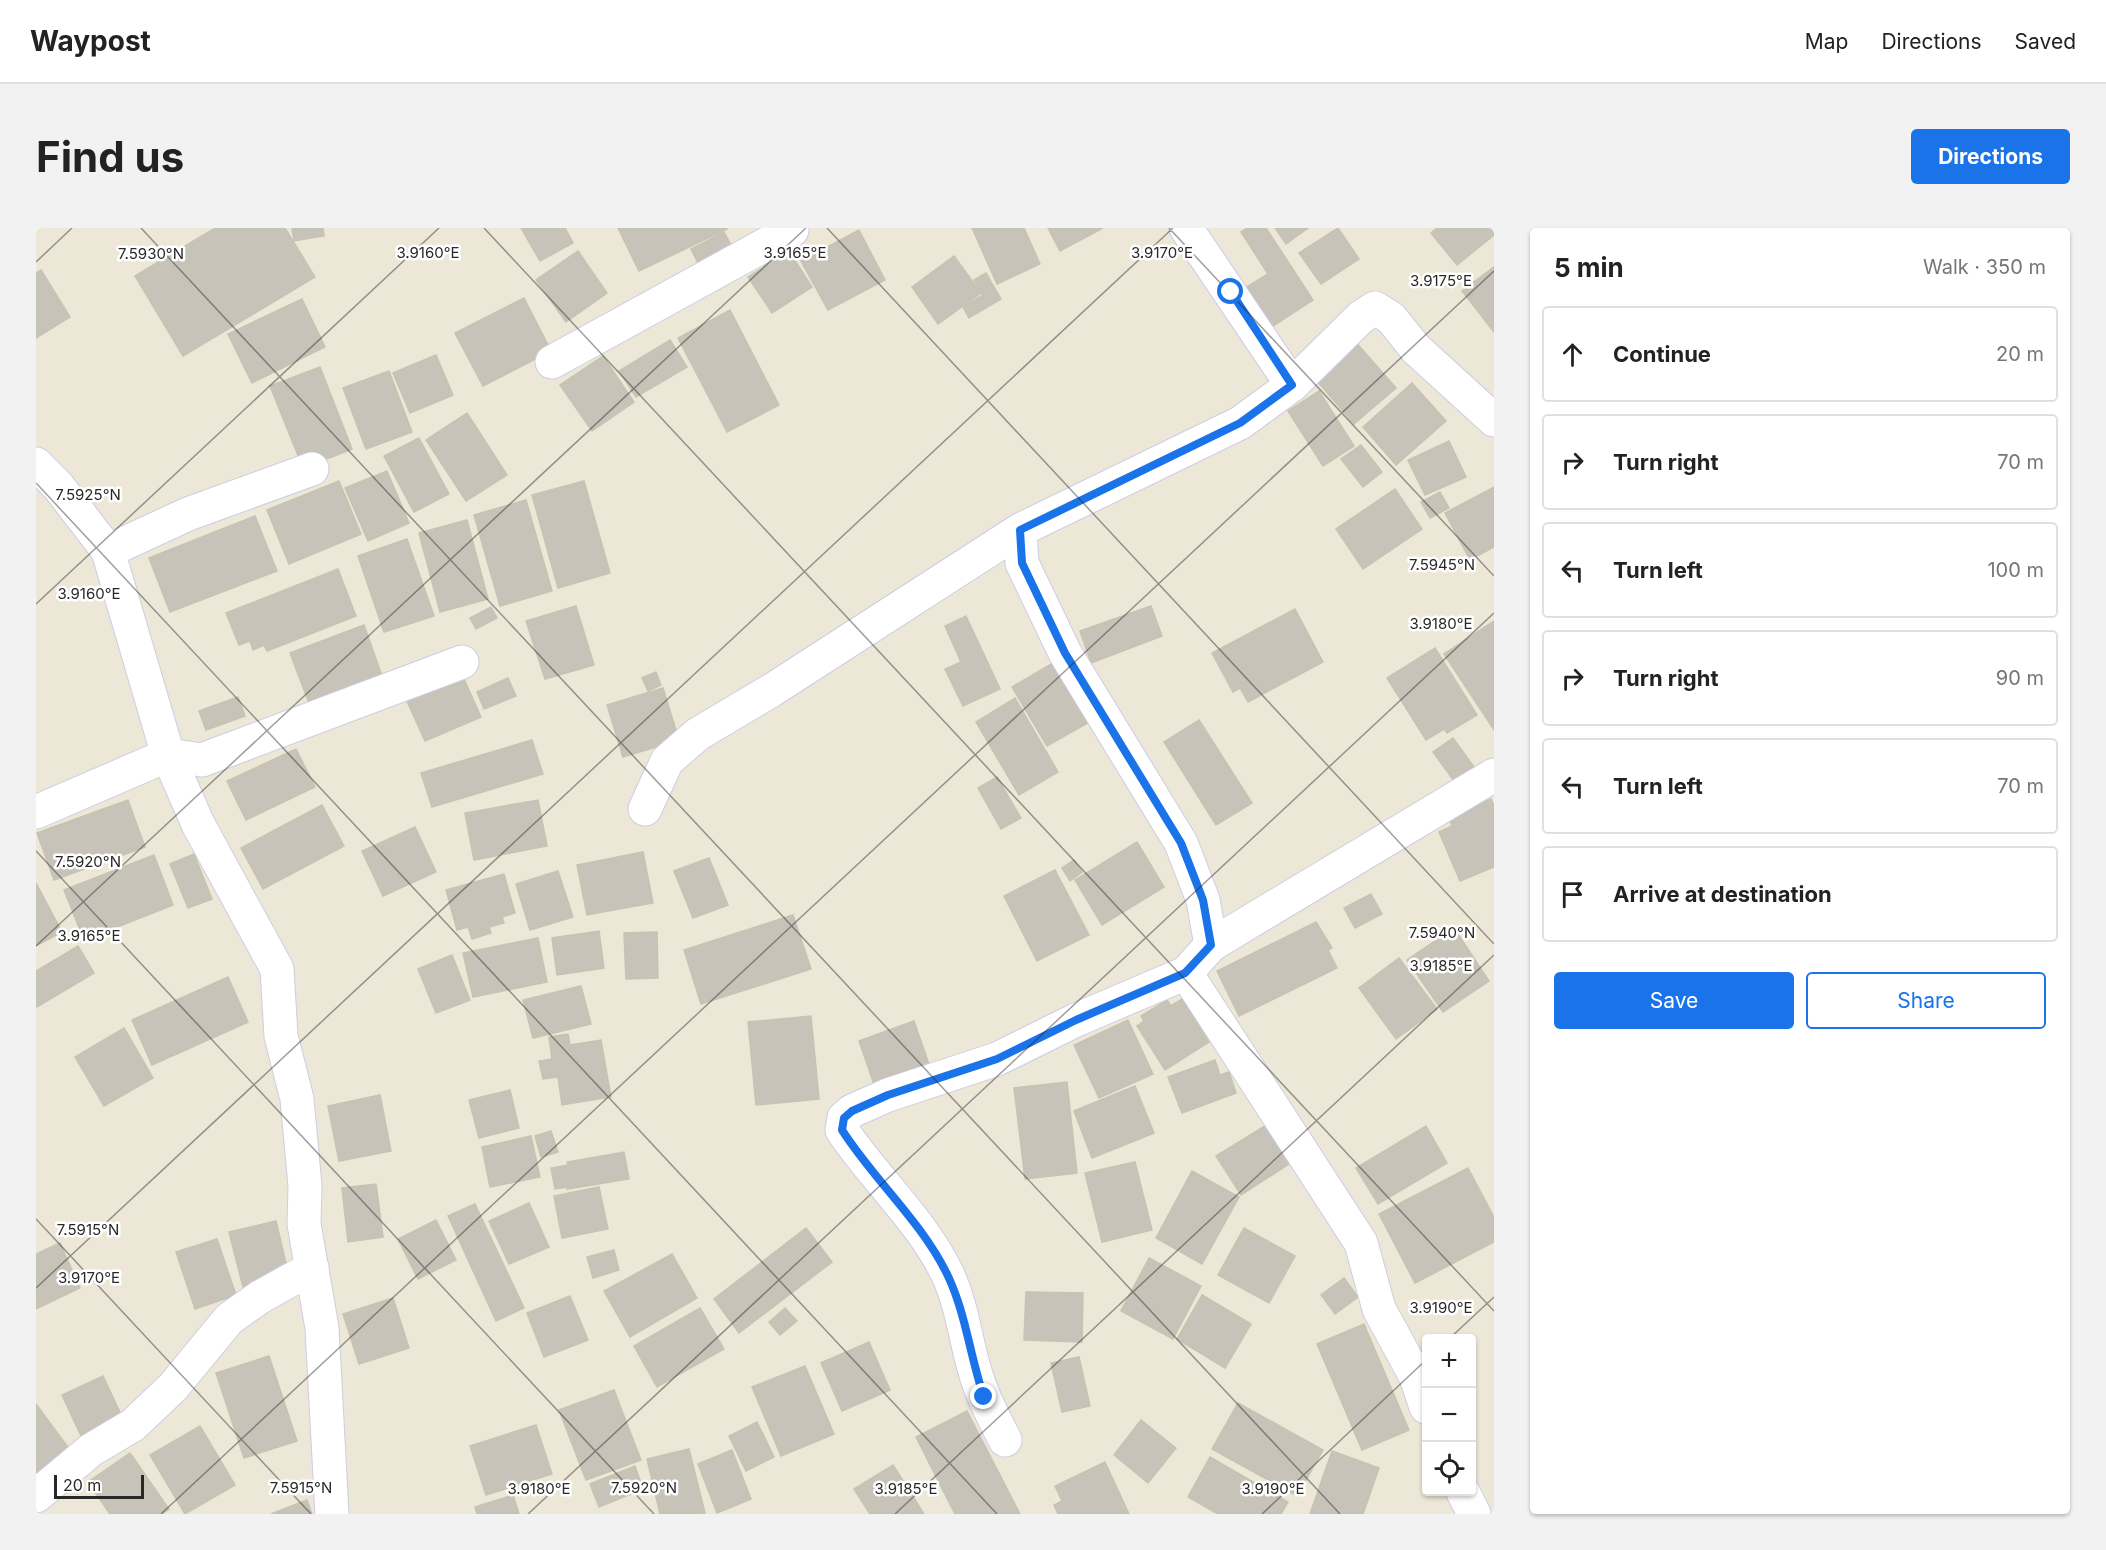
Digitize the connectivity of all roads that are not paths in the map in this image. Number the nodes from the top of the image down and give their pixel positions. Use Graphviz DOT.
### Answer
graph roads {
  1 [pos="1186,228"];
  2 [pos="793,229"];
  3 [pos="552,362"];
  4 [pos="1292,385"];
  5 [pos="1494,420"];
  6 [pos="36,464"];
  7 [pos="312,469"];
  8 [pos="1020,530"];
  9 [pos="108,551"];
  10 [pos="462,662"];
  11 [pos="168,755"];
  12 [pos="1494,775"];
  13 [pos="645,809"];
  14 [pos="36,812"];
  15 [pos="1211,945"];
  16 [pos="1185,973"];
  17 [pos="312,1268"];
  18 [pos="1422,1395"];
  19 [pos="1005,1440"];
  20 [pos="36,1496"];
  21 [pos="1465,1496"];
  22 [pos="332,1514"];
  23 [pos="1474,1514"];
  1 -- 4 [label="street"];
  2 -- 3 [label="street"];
  4 -- 5 [label="street"];
  4 -- 8 [label="street"];
  6 -- 9 [label="street"];
  7 -- 9 [label="street"];
  8 -- 13 [label="street"];
  8 -- 15 [label="street"];
  9 -- 11 [label="street"];
  10 -- 11 [label="street"];
  11 -- 14 [label="street"];
  11 -- 17 [label="street"];
  12 -- 15 [label="street"];
  15 -- 16 [label="street"];
  16 -- 18 [label="street"];
  16 -- 19 [label="street"];
  17 -- 20 [label="street"];
  17 -- 22 [label="street"];
  21 -- 23 [label="street"];
}
